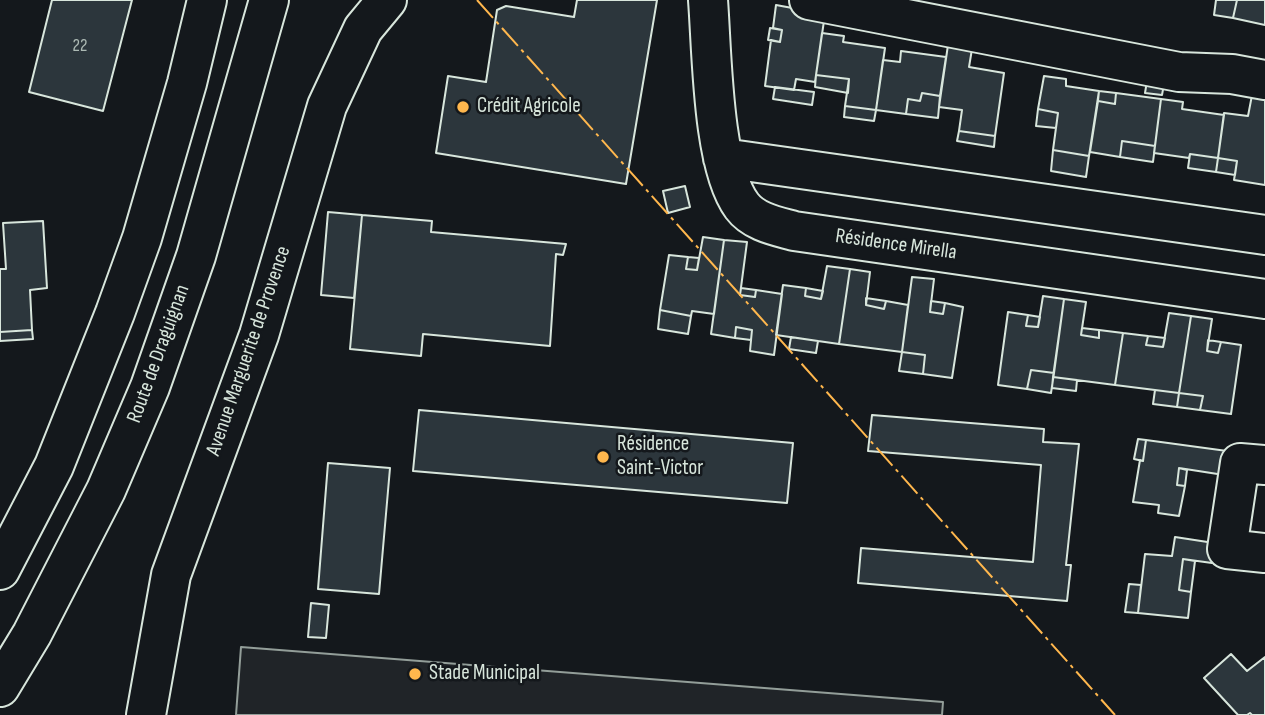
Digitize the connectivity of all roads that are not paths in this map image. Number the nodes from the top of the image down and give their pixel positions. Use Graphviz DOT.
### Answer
graph roads {
  1 [pos="207,0"];
  2 [pos="269,0"];
  3 [pos="387,0"];
  4 [pos="708,0"];
  5 [pos="809,0"];
  6 [pos="1265,80"];
  7 [pos="723,158"];
  8 [pos="1265,234"];
  9 [pos="1265,299"];
  10 [pos="1265,465"];
  11 [pos="1265,554"];
  12 [pos="0,570"];
  13 [pos="0,687"];
  14 [pos="146,715"];
  1 -- 12 [label="street"];
  2 -- 13 [label="street, Route de Draguignan"];
  3 -- 14 [label="street, Avenue Marguerite de Provence"];
  4 -- 7 [label="street, Résidence Mirella"];
  5 -- 6 [label="street"];
  7 -- 8 [label="street"];
  7 -- 9 [label="street, Résidence Mirella"];
  10 -- 11 [label="street"];
}
